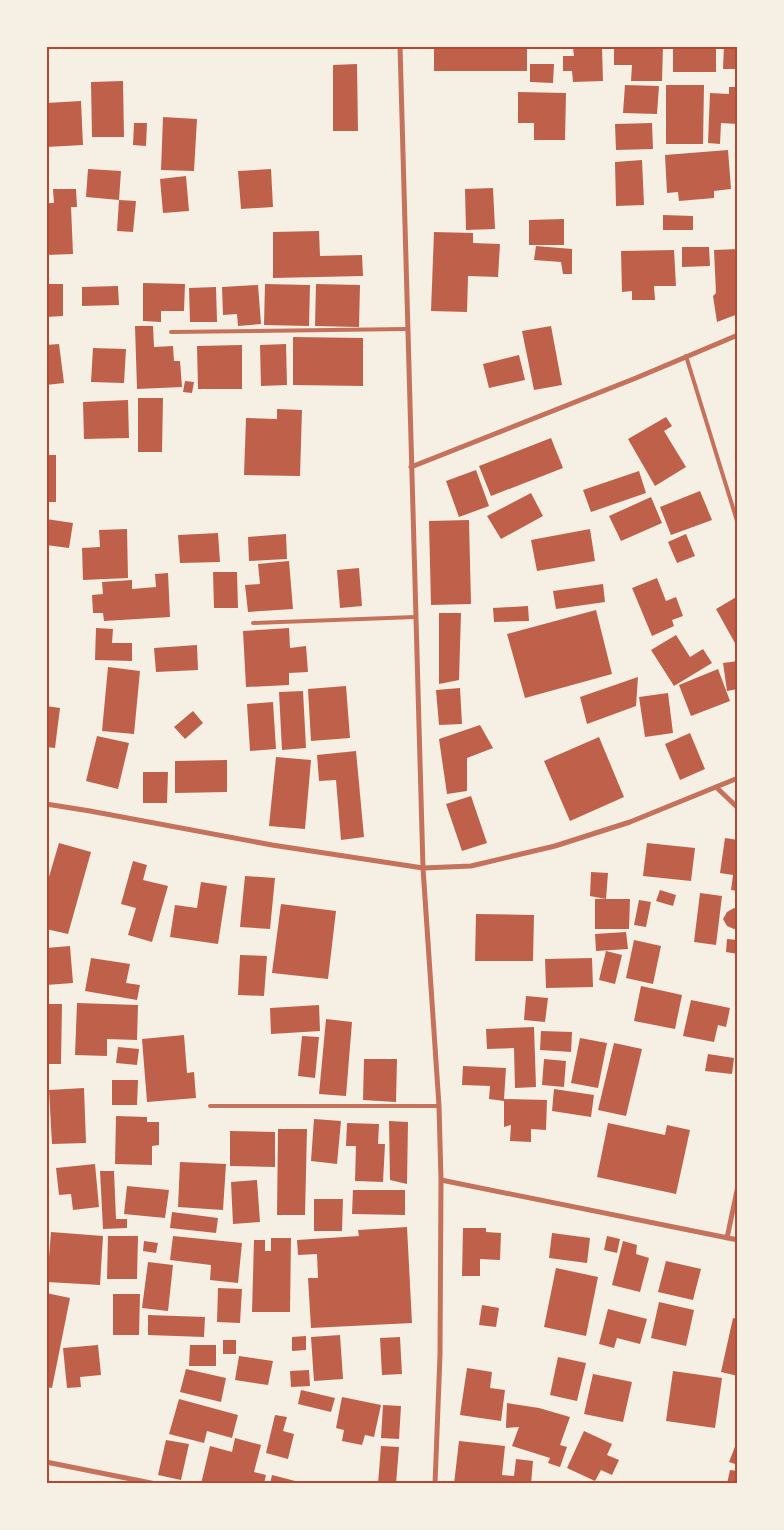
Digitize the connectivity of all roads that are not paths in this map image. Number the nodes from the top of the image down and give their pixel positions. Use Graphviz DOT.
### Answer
graph roads {
  1 [pos="400,46"];
  2 [pos="407,329"];
  3 [pos="171,332"];
  4 [pos="738,335"];
  5 [pos="686,356"];
  6 [pos="411,467"];
  7 [pos="738,524"];
  8 [pos="415,617"];
  9 [pos="253,623"];
  10 [pos="738,778"];
  11 [pos="716,787"];
  12 [pos="46,804"];
  13 [pos="738,808"];
  14 [pos="423,868"];
  15 [pos="210,1106"];
  16 [pos="439,1106"];
  17 [pos="441,1180"];
  18 [pos="738,1186"];
  19 [pos="727,1238"];
  20 [pos="738,1240"];
  21 [pos="46,1462"];
  22 [pos="156,1484"];
  23 [pos="435,1484"];
  1 -- 2 [label="street"];
  2 -- 3 [label="lane"];
  2 -- 6 [label="street"];
  4 -- 5 [label="street"];
  5 -- 6 [label="street"];
  5 -- 7 [label="lane"];
  6 -- 8 [label="street"];
  8 -- 9 [label="lane"];
  8 -- 14 [label="street"];
  10 -- 11 [label="street"];
  11 -- 13 [label="street"];
  11 -- 14 [label="street"];
  12 -- 14 [label="street"];
  14 -- 16 [label="street"];
  15 -- 16 [label="lane"];
  16 -- 17 [label="street"];
  17 -- 19 [label="street"];
  17 -- 23 [label="street"];
  18 -- 19 [label="street"];
  19 -- 20 [label="street"];
  21 -- 22 [label="street"];
}
